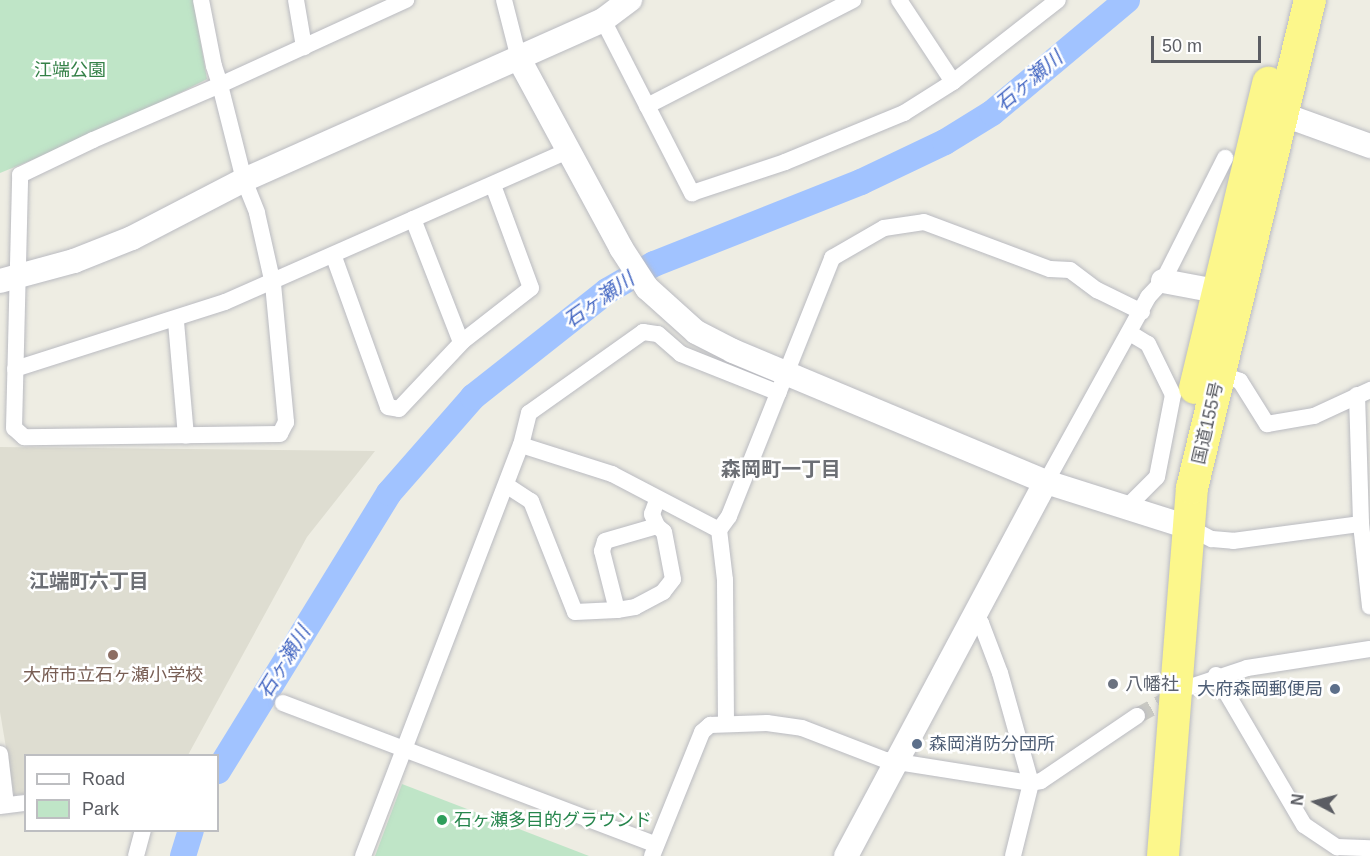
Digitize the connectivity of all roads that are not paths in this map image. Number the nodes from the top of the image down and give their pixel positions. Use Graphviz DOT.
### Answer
graph roads {
  1 [pos="201,0"];
  2 [pos="296,0"];
  3 [pos="504,0"];
  4 [pos="630,0"];
  5 [pos="853,0"];
  6 [pos="899,0"];
  7 [pos="1058,0"];
  8 [pos="1290,0"];
  9 [pos="1310,0"];
  10 [pos="403,1"];
  11 [pos="603,20"];
  12 [pos="304,47"];
  13 [pos="519,59"];
  14 [pos="953,82"];
  15 [pos="220,85"];
  16 [pos="647,106"];
  17 [pos="1272,110"];
  18 [pos="1370,146"];
  19 [pos="570,150"];
  20 [pos="1225,158"];
  21 [pos="244,180"];
  22 [pos="493,185"];
  23 [pos="413,219"];
  24 [pos="334,257"];
  25 [pos="9,279"];
  26 [pos="1163,281"];
  27 [pos="273,284"];
  28 [pos="1216,291"];
  29 [pos="1142,312"];
  30 [pos="176,322"];
  31 [pos="1130,333"];
  32 [pos="462,342"];
  33 [pos="15,369"];
  34 [pos="1220,375"];
  35 [pos="783,383"];
  36 [pos="1363,392"];
  37 [pos="186,436"];
  38 [pos="521,445"];
  39 [pos="1047,482"];
  40 [pos="506,485"];
  41 [pos="657,500"];
  42 [pos="1125,509"];
  43 [pos="1360,524"];
  44 [pos="657,526"];
  45 [pos="1178,526"];
  46 [pos="719,530"];
  47 [pos="1370,607"];
  48 [pos="617,610"];
  49 [pos="973,619"];
  50 [pos="1370,649"];
  51 [pos="1216,675"];
  52 [pos="1190,687"];
  53 [pos="283,703"];
  54 [pos="1137,716"];
  55 [pos="726,724"];
  56 [pos="403,748"];
  57 [pos="0,754"];
  58 [pos="897,762"];
  59 [pos="1031,783"];
  60 [pos="24,803"];
  61 [pos="3,806"];
  62 [pos="143,832"];
  63 [pos="1370,848"];
  64 [pos="654,850"];
  65 [pos="1339,851"];
  66 [pos="136,856"];
  67 [pos="363,856"];
  68 [pos="846,856"];
  69 [pos="1013,856"];
  70 [pos="1144,856"];
  71 [pos="1163,856"];
  1 -- 15 [label="street"];
  2 -- 12 [label="street"];
  3 -- 13 [label="street"];
  4 -- 11 [label="street"];
  5 -- 16 [label="street"];
  6 -- 14 [label="street"];
  7 -- 14 [label="street"];
  8 -- 17 [label="highway, 国道155号"];
  9 -- 17 [label="highway, 国道155号"];
  10 -- 12 [label="street"];
  11 -- 13 [label="street"];
  11 -- 16 [label="street"];
  12 -- 15 [label="street"];
  13 -- 19 [label="street"];
  13 -- 21 [label="street"];
  14 -- 16 [label="street"];
  15 -- 21 [label="street"];
  15 -- 25 [label="street"];
  17 -- 18 [label="street"];
  17 -- 28 [label="highway, 国道155号"];
  17 -- 34 [label="highway, 国道155号"];
  19 -- 22 [label="street"];
  19 -- 35 [label="street"];
  20 -- 26 [label="street"];
  21 -- 25 [label="street"];
  21 -- 27 [label="street"];
  22 -- 23 [label="street"];
  22 -- 32 [label="street"];
  23 -- 24 [label="street"];
  23 -- 32 [label="street"];
  24 -- 27 [label="street"];
  24 -- 32 [label="street"];
  25 -- 33 [label="street"];
  26 -- 28 [label="street"];
  26 -- 29 [label="street"];
  27 -- 30 [label="street"];
  27 -- 37 [label="street"];
  28 -- 45 [label="highway, 国道155号"];
  29 -- 31 [label="street"];
  29 -- 35 [label="street"];
  30 -- 33 [label="street"];
  30 -- 37 [label="street"];
  31 -- 39 [label="street"];
  31 -- 42 [label="street"];
  33 -- 37 [label="street"];
  34 -- 36 [label="street"];
  34 -- 45 [label="highway, 国道155号"];
  35 -- 38 [label="street"];
  35 -- 39 [label="street"];
  35 -- 46 [label="street"];
  36 -- 43 [label="street"];
  38 -- 40 [label="street"];
  38 -- 41 [label="street"];
  39 -- 42 [label="street"];
  39 -- 49 [label="street"];
  40 -- 48 [label="street"];
  40 -- 56 [label="street"];
  41 -- 44 [label="street"];
  41 -- 46 [label="street"];
  42 -- 45 [label="street"];
  43 -- 45 [label="street"];
  43 -- 47 [label="street"];
  44 -- 48 [label="street"];
  44 -- 48 [label="street"];
  45 -- 70 [label="highway, 国道155号"];
  45 -- 71 [label="highway, 国道155号"];
  46 -- 55 [label="street"];
  49 -- 58 [label="street"];
  49 -- 59 [label="street"];
  50 -- 51 [label="street"];
  51 -- 52 [label="street"];
  51 -- 65 [label="street"];
  53 -- 56 [label="street"];
  54 -- 59 [label="street"];
  55 -- 58 [label="street"];
  55 -- 64 [label="street"];
  56 -- 64 [label="street"];
  56 -- 67 [label="street"];
  57 -- 61 [label="street"];
  58 -- 59 [label="street"];
  58 -- 68 [label="street"];
  59 -- 69 [label="street"];
  60 -- 61 [label="street"];
  62 -- 66 [label="street"];
  63 -- 65 [label="street"];
}
